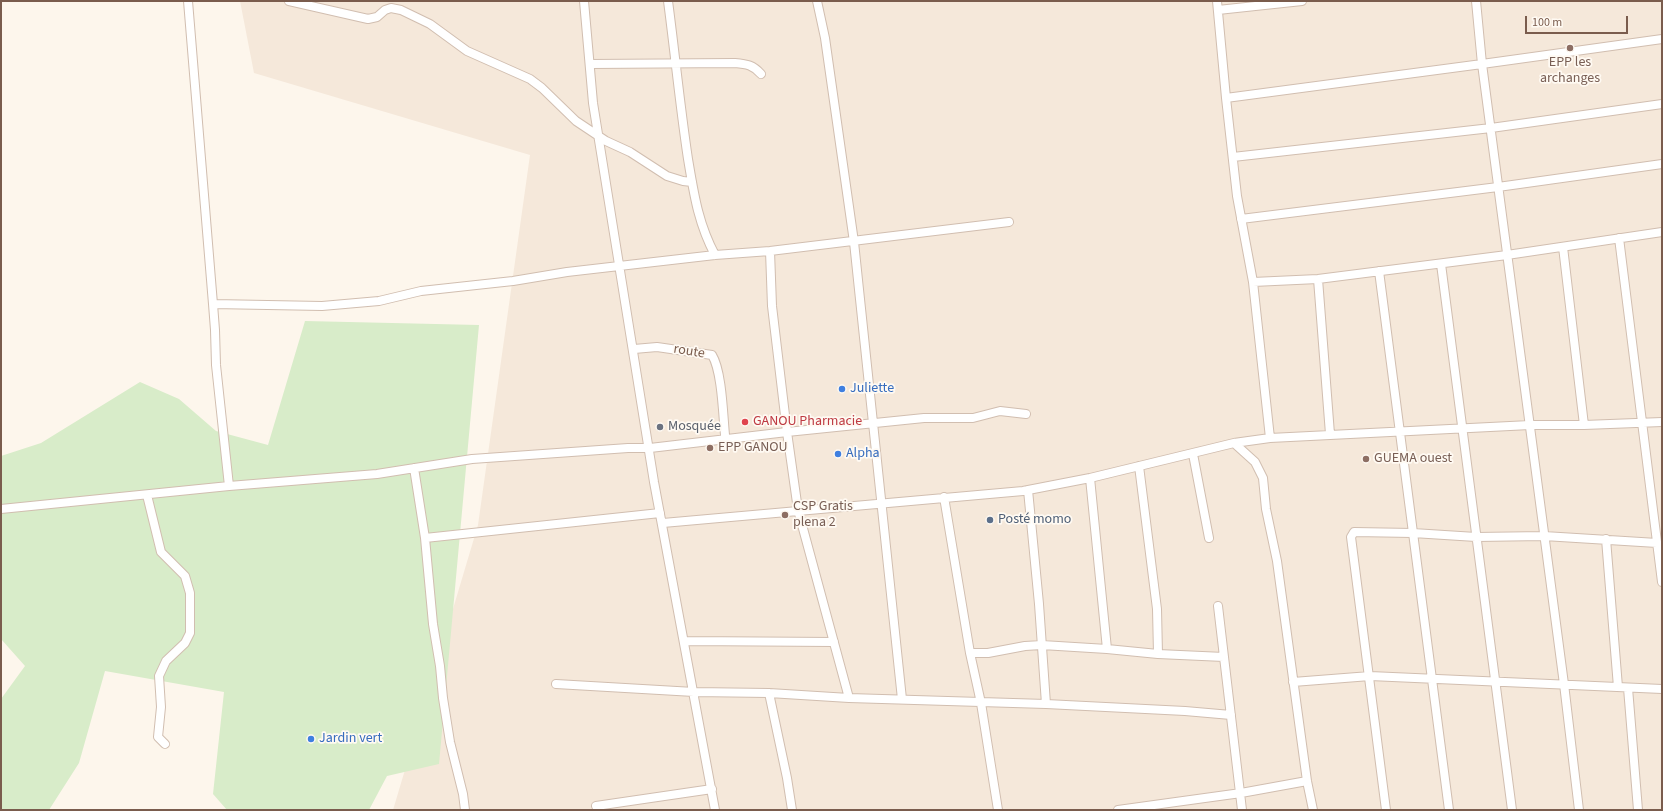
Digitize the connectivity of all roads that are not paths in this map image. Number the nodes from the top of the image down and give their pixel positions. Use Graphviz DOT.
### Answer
graph roads {
  1 [pos="188,1"];
  2 [pos="289,1"];
  3 [pos="584,1"];
  4 [pos="668,1"];
  5 [pos="817,1"];
  6 [pos="1217,1"];
  7 [pos="1302,1"];
  8 [pos="1476,1"];
  9 [pos="1287,2"];
  10 [pos="1218,10"];
  11 [pos="1662,39"];
  12 [pos="590,64"];
  13 [pos="1482,64"];
  14 [pos="677,65"];
  15 [pos="761,74"];
  16 [pos="1226,98"];
  17 [pos="1662,104"];
  18 [pos="1490,128"];
  19 [pos="599,137"];
  20 [pos="1233,157"];
  21 [pos="1662,164"];
  22 [pos="692,182"];
  23 [pos="1498,187"];
  24 [pos="1241,219"];
  25 [pos="1009,222"];
  26 [pos="1662,232"];
  27 [pos="1619,238"];
  28 [pos="854,242"];
  29 [pos="1563,247"];
  30 [pos="770,251"];
  31 [pos="715,255"];
  32 [pos="1507,255"];
  33 [pos="1441,264"];
  34 [pos="621,266"];
  35 [pos="1379,271"];
  36 [pos="1318,279"];
  37 [pos="1253,282"];
  38 [pos="213,304"];
  39 [pos="634,349"];
  40 [pos="1026,414"];
  41 [pos="1641,422"];
  42 [pos="1662,422"];
  43 [pos="873,424"];
  44 [pos="1530,425"];
  45 [pos="1584,425"];
  46 [pos="1462,430"];
  47 [pos="787,432"];
  48 [pos="1400,432"];
  49 [pos="1330,434"];
  50 [pos="725,435"];
  51 [pos="1270,438"];
  52 [pos="1234,443"];
  53 [pos="650,448"];
  54 [pos="1193,454"];
  55 [pos="1139,466"];
  56 [pos="414,468"];
  57 [pos="1090,478"];
  58 [pos="230,486"];
  59 [pos="1028,490"];
  60 [pos="147,495"];
  61 [pos="944,498"];
  62 [pos="882,503"];
  63 [pos="1,509"];
  64 [pos="798,510"];
  65 [pos="660,514"];
  66 [pos="663,523"];
  67 [pos="1413,533"];
  68 [pos="1544,536"];
  69 [pos="1476,537"];
  70 [pos="425,538"];
  71 [pos="1209,538"];
  72 [pos="1606,539"];
  73 [pos="1657,543"];
  74 [pos="1662,582"];
  75 [pos="1218,606"];
  76 [pos="685,641"];
  77 [pos="834,642"];
  78 [pos="1042,645"];
  79 [pos="1107,649"];
  80 [pos="970,653"];
  81 [pos="1158,654"];
  82 [pos="1224,657"];
  83 [pos="1370,676"];
  84 [pos="1432,678"];
  85 [pos="1494,681"];
  86 [pos="1293,682"];
  87 [pos="556,684"];
  88 [pos="1564,684"];
  89 [pos="1618,687"];
  90 [pos="1628,688"];
  91 [pos="1662,689"];
  92 [pos="694,692"];
  93 [pos="769,693"];
  94 [pos="849,698"];
  95 [pos="902,699"];
  96 [pos="981,703"];
  97 [pos="1046,704"];
  98 [pos="1230,715"];
  99 [pos="165,744"];
  100 [pos="1307,781"];
  101 [pos="712,789"];
  102 [pos="1241,793"];
  103 [pos="596,806"];
  104 [pos="1151,808"];
  105 [pos="464,810"];
  106 [pos="715,810"];
  107 [pos="792,810"];
  108 [pos="998,810"];
  109 [pos="1118,810"];
  110 [pos="1242,810"];
  111 [pos="1313,810"];
  112 [pos="1386,810"];
  113 [pos="1449,810"];
  114 [pos="1512,810"];
  115 [pos="1579,810"];
  116 [pos="1638,810"];
  1 -- 38 [label="street"];
  2 -- 19 [label="street"];
  3 -- 12 [label="street"];
  4 -- 14 [label="street"];
  5 -- 28 [label="street"];
  6 -- 10 [label="street"];
  7 -- 9 [label="street"];
  8 -- 13 [label="street"];
  9 -- 10 [label="street"];
  10 -- 16 [label="street"];
  11 -- 13 [label="street"];
  12 -- 14 [label="street"];
  12 -- 19 [label="street"];
  13 -- 16 [label="street"];
  13 -- 18 [label="street"];
  14 -- 15 [label="street"];
  14 -- 22 [label="street"];
  16 -- 20 [label="street"];
  17 -- 18 [label="street"];
  18 -- 20 [label="street"];
  18 -- 23 [label="street"];
  19 -- 22 [label="street"];
  19 -- 34 [label="street"];
  20 -- 24 [label="street"];
  21 -- 23 [label="street"];
  22 -- 31 [label="street"];
  23 -- 24 [label="street"];
  23 -- 32 [label="street"];
  24 -- 37 [label="street"];
  25 -- 28 [label="street"];
  26 -- 27 [label="street"];
  27 -- 29 [label="street"];
  27 -- 41 [label="street"];
  28 -- 30 [label="street"];
  28 -- 43 [label="street"];
  29 -- 32 [label="street"];
  29 -- 45 [label="street"];
  30 -- 31 [label="street"];
  30 -- 47 [label="street"];
  31 -- 34 [label="street"];
  32 -- 33 [label="street"];
  32 -- 44 [label="street"];
  33 -- 35 [label="street"];
  33 -- 46 [label="street"];
  34 -- 38 [label="street"];
  34 -- 39 [label="street"];
  35 -- 36 [label="street"];
  35 -- 48 [label="street"];
  36 -- 37 [label="street"];
  36 -- 49 [label="street"];
  37 -- 51 [label="street"];
  38 -- 58 [label="street"];
  39 -- 50 [label="street, route"];
  39 -- 53 [label="street"];
  40 -- 43 [label="street"];
  41 -- 42 [label="street"];
  41 -- 45 [label="street"];
  41 -- 73 [label="street"];
  43 -- 47 [label="street"];
  43 -- 62 [label="street"];
  44 -- 45 [label="street"];
  44 -- 46 [label="street"];
  44 -- 68 [label="street"];
  46 -- 48 [label="street"];
  46 -- 69 [label="street"];
  47 -- 53 [label="street"];
  47 -- 64 [label="street"];
  48 -- 49 [label="street"];
  48 -- 67 [label="street"];
  49 -- 51 [label="street"];
  51 -- 52 [label="street"];
  52 -- 54 [label="street"];
  52 -- 86 [label="street"];
  53 -- 56 [label="street"];
  53 -- 65 [label="street"];
  54 -- 55 [label="street"];
  54 -- 71 [label="street"];
  55 -- 57 [label="street"];
  55 -- 81 [label="street"];
  56 -- 58 [label="street"];
  56 -- 70 [label="street"];
  57 -- 59 [label="street"];
  57 -- 79 [label="street"];
  58 -- 60 [label="street"];
  59 -- 61 [label="street"];
  59 -- 78 [label="street"];
  60 -- 63 [label="street"];
  60 -- 99 [label="street"];
  61 -- 62 [label="street"];
  61 -- 80 [label="street"];
  62 -- 64 [label="street"];
  62 -- 95 [label="street"];
  64 -- 66 [label="street"];
  64 -- 77 [label="street"];
  65 -- 66 [label="street"];
  65 -- 70 [label="street"];
  66 -- 76 [label="street"];
  67 -- 69 [label="street"];
  67 -- 83 [label="street"];
  67 -- 84 [label="street"];
  68 -- 69 [label="street"];
  68 -- 72 [label="street"];
  68 -- 88 [label="street"];
  69 -- 85 [label="street"];
  70 -- 105 [label="street"];
  72 -- 73 [label="street"];
  72 -- 89 [label="street"];
  73 -- 74 [label="street"];
  75 -- 82 [label="street"];
  76 -- 77 [label="street"];
  76 -- 92 [label="street"];
  77 -- 94 [label="street"];
  78 -- 79 [label="street"];
  78 -- 80 [label="street"];
  78 -- 97 [label="street"];
  79 -- 81 [label="street"];
  80 -- 96 [label="street"];
  81 -- 82 [label="street"];
  82 -- 98 [label="street"];
  83 -- 84 [label="street"];
  83 -- 86 [label="street"];
  83 -- 112 [label="street"];
  84 -- 85 [label="street"];
  84 -- 113 [label="street"];
  85 -- 88 [label="street"];
  85 -- 114 [label="street"];
  86 -- 100 [label="street"];
  87 -- 92 [label="street"];
  88 -- 89 [label="street"];
  88 -- 115 [label="street"];
  89 -- 90 [label="street"];
  90 -- 91 [label="street"];
  90 -- 116 [label="street"];
  92 -- 93 [label="street"];
  92 -- 101 [label="street"];
  93 -- 94 [label="street"];
  93 -- 107 [label="street"];
  94 -- 95 [label="street"];
  95 -- 96 [label="street"];
  96 -- 97 [label="street"];
  96 -- 108 [label="street"];
  97 -- 98 [label="street"];
  98 -- 102 [label="street"];
  100 -- 102 [label="street"];
  100 -- 111 [label="street"];
  101 -- 103 [label="street"];
  101 -- 106 [label="street"];
  102 -- 104 [label="street"];
  102 -- 110 [label="street"];
  104 -- 109 [label="street"];
}
